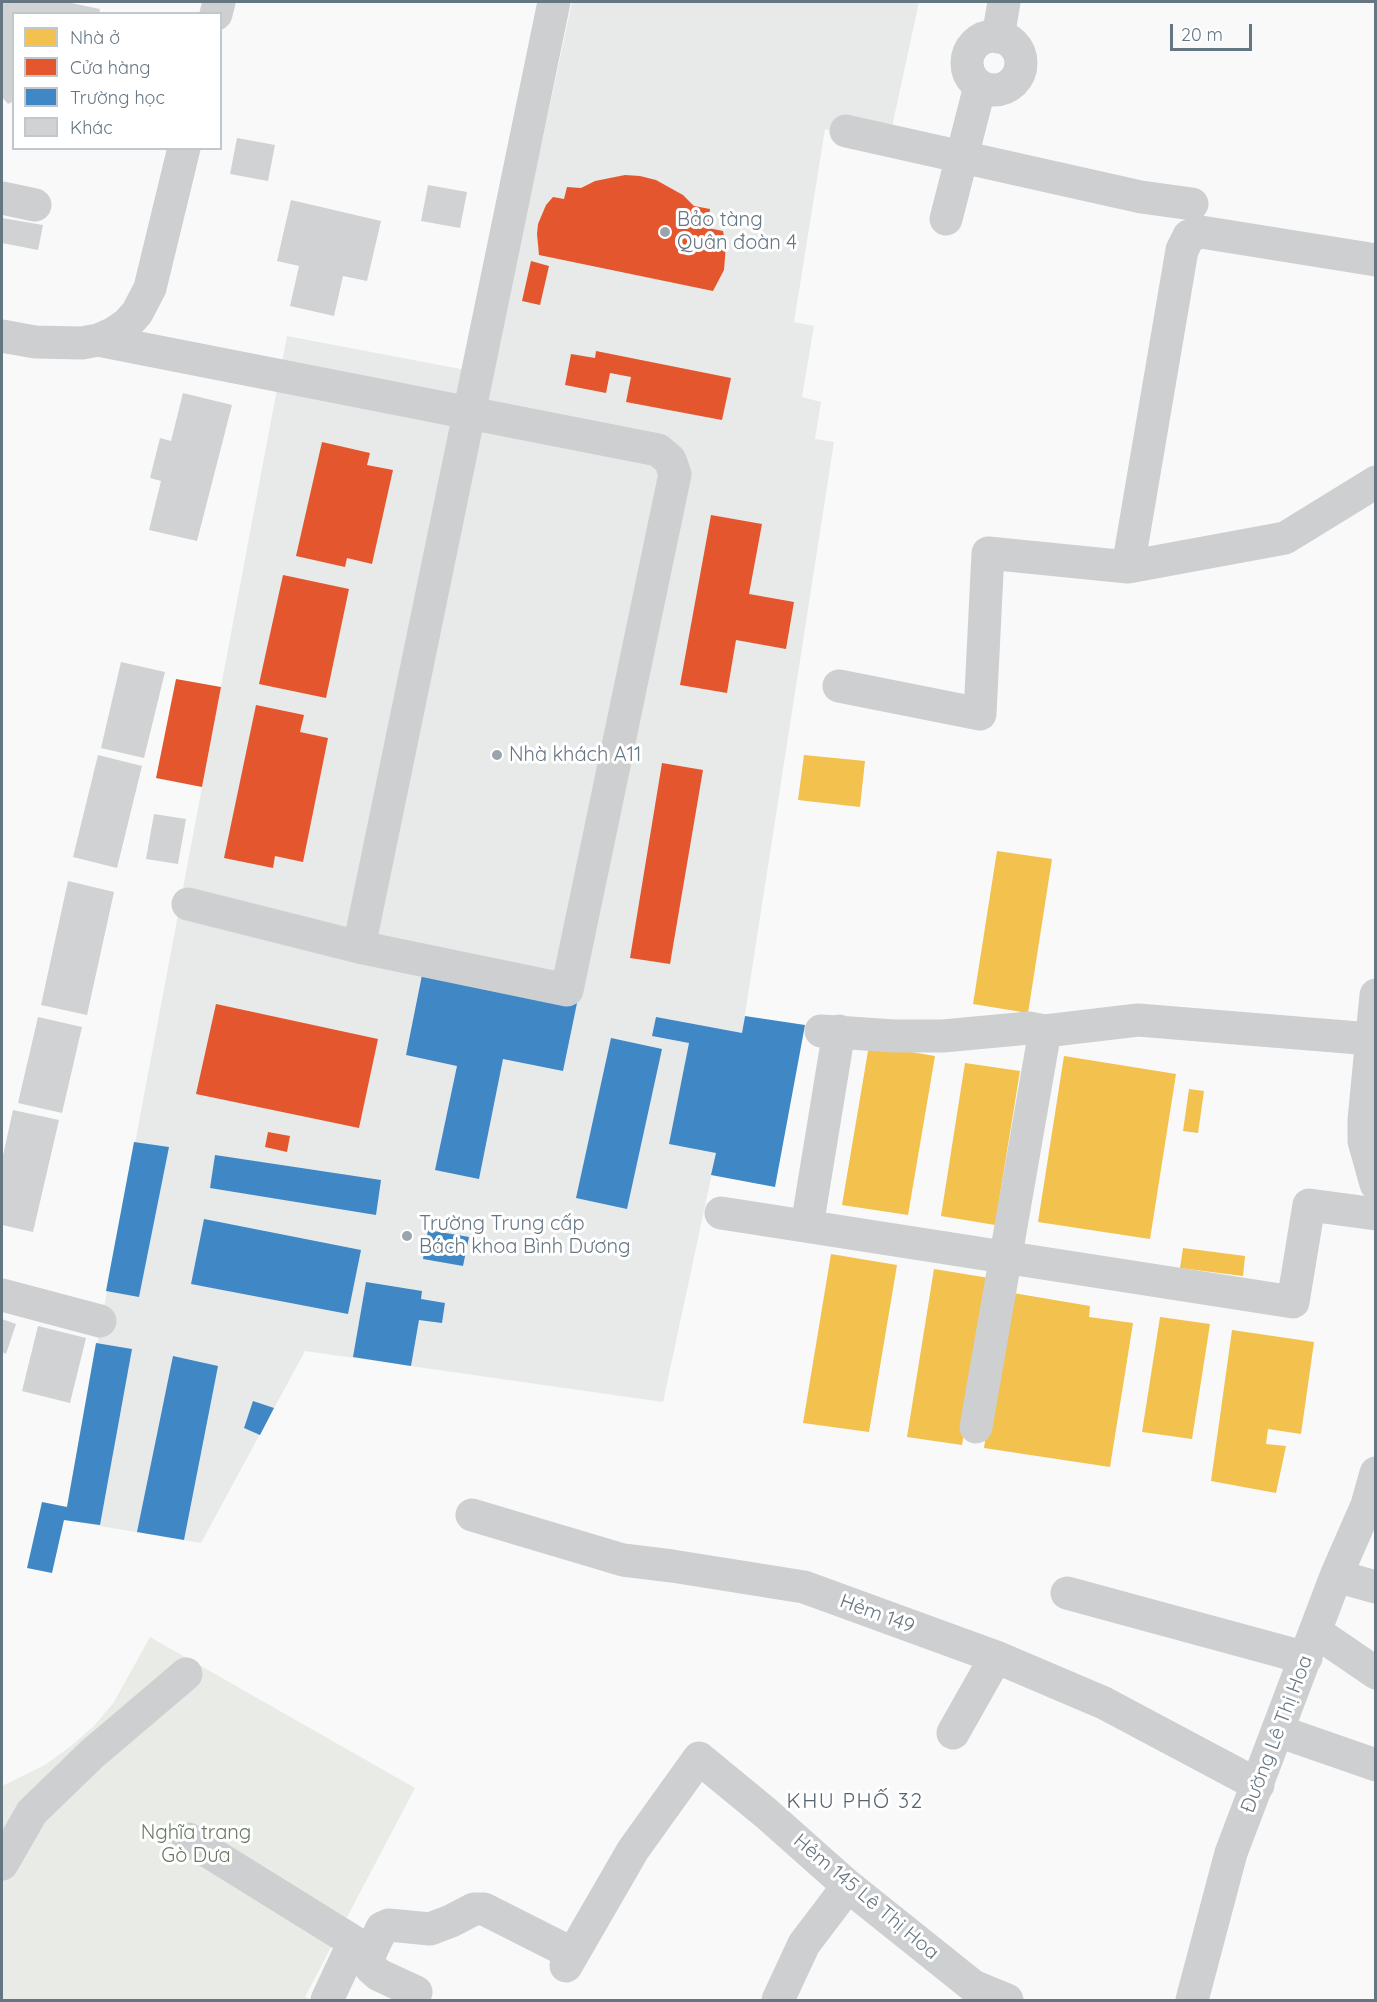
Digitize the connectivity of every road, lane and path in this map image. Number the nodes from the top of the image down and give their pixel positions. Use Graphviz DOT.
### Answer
graph roads {
  1 [pos="554,2"];
  2 [pos="1004,2"];
  3 [pos="846,131"];
  4 [pos="184,150"];
  5 [pos="962,158"];
  6 [pos="2,198"];
  7 [pos="35,204"];
  8 [pos="1192,204"];
  9 [pos="946,219"];
  10 [pos="1376,260"];
  11 [pos="2,336"];
  12 [pos="98,340"];
  13 [pos="469,413"];
  14 [pos="1376,482"];
  15 [pos="1128,567"];
  16 [pos="839,686"];
  17 [pos="188,904"];
  18 [pos="359,947"];
  19 [pos="1376,995"];
  20 [pos="1045,1031"];
  21 [pos="1371,1039"];
  22 [pos="1376,1184"];
  23 [pos="721,1213"];
  24 [pos="1376,1214"];
  25 [pos="807,1226"];
  26 [pos="1005,1257"];
  27 [pos="2,1294"];
  28 [pos="100,1321"];
  29 [pos="976,1427"];
  30 [pos="1376,1473"];
  31 [pos="472,1515"];
  32 [pos="1336,1576"];
  33 [pos="1376,1587"];
  34 [pos="1067,1593"];
  35 [pos="1311,1645"];
  36 [pos="996,1657"];
  37 [pos="1376,1673"];
  38 [pos="186,1674"];
  39 [pos="1278,1731"];
  40 [pos="953,1733"];
  41 [pos="1376,1765"];
  42 [pos="1258,1785"];
  43 [pos="188,1839"];
  44 [pos="2,1864"];
  45 [pos="848,1886"];
  46 [pos="416,1992"];
  47 [pos="996,1998"];
  48 [pos="327,2001"];
  49 [pos="778,2001"];
  50 [pos="1192,2001"];
  1 -- 13 [label="street"];
  2 -- 5 [label="street"];
  3 -- 5 [label="street"];
  4 -- 12 [label="street"];
  5 -- 8 [label="street"];
  5 -- 9 [label="street"];
  6 -- 7 [label="street"];
  10 -- 15 [label="street"];
  11 -- 12 [label="street"];
  12 -- 13 [label="street"];
  13 -- 18 [label="street"];
  13 -- 18 [label="street"];
  14 -- 15 [label="street"];
  15 -- 16 [label="street"];
  17 -- 18 [label="street"];
  19 -- 21 [label="street"];
  20 -- 21 [label="street"];
  20 -- 25 [label="street"];
  20 -- 26 [label="street"];
  21 -- 22 [label="street"];
  23 -- 25 [label="street"];
  24 -- 26 [label="street"];
  25 -- 26 [label="street"];
  26 -- 29 [label="street"];
  27 -- 28 [label="street"];
  30 -- 32 [label="street, Đường Lê Thị Hoa"];
  31 -- 36 [label="street, Hẻm 149"];
  32 -- 33 [label="street"];
  32 -- 35 [label="street, Đường Lê Thị Hoa"];
  34 -- 35 [label="street"];
  35 -- 37 [label="street"];
  35 -- 39 [label="street, Đường Lê Thị Hoa"];
  36 -- 40 [label="street"];
  36 -- 42 [label="street, Hẻm 149"];
  38 -- 44 [label="street"];
  39 -- 41 [label="street"];
  39 -- 42 [label="street, Đường Lê Thị Hoa"];
  42 -- 50 [label="street, Đường Lê Thị Hoa"];
  43 -- 48 [label="street"];
  45 -- 46 [label="street, Hẻm 145 Lê Thị Hoa"];
  45 -- 47 [label="street, Hẻm 145 Lê Thị Hoa"];
  45 -- 49 [label="street"];
}
